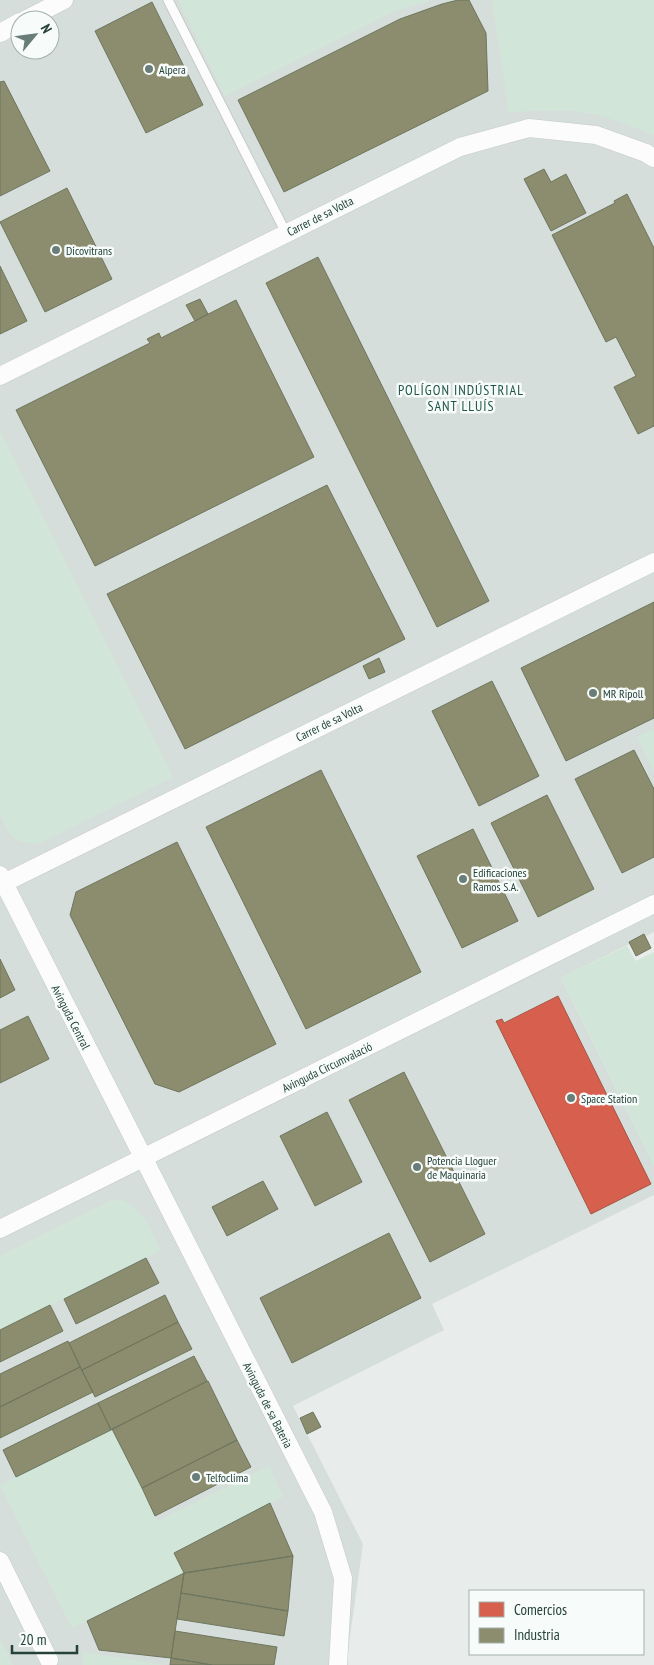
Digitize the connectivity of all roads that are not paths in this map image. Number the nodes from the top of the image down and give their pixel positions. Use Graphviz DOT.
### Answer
graph roads {
  1 [pos="64,0"];
  2 [pos="168,0"];
  3 [pos="44,10"];
  4 [pos="654,158"];
  5 [pos="286,233"];
  6 [pos="0,376"];
  7 [pos="654,562"];
  8 [pos="2,879"];
  9 [pos="654,904"];
  10 [pos="142,1158"];
  11 [pos="0,1229"];
  12 [pos="0,1561"];
  13 [pos="49,1660"];
  14 [pos="338,1665"];
  1 -- 3 [label="street"];
  2 -- 5 [label="lane"];
  4 -- 5 [label="street, Carrer de sa Volta"];
  5 -- 6 [label="street, Carrer de sa Volta"];
  7 -- 8 [label="street, Carrer de sa Volta"];
  8 -- 10 [label="street, Avinguda Central"];
  9 -- 10 [label="street, Avinguda Circumvalació"];
  10 -- 11 [label="street, Avinguda Circumvalació"];
  10 -- 14 [label="street, Avinguda de sa Bateria"];
  12 -- 13 [label="street"];
}
